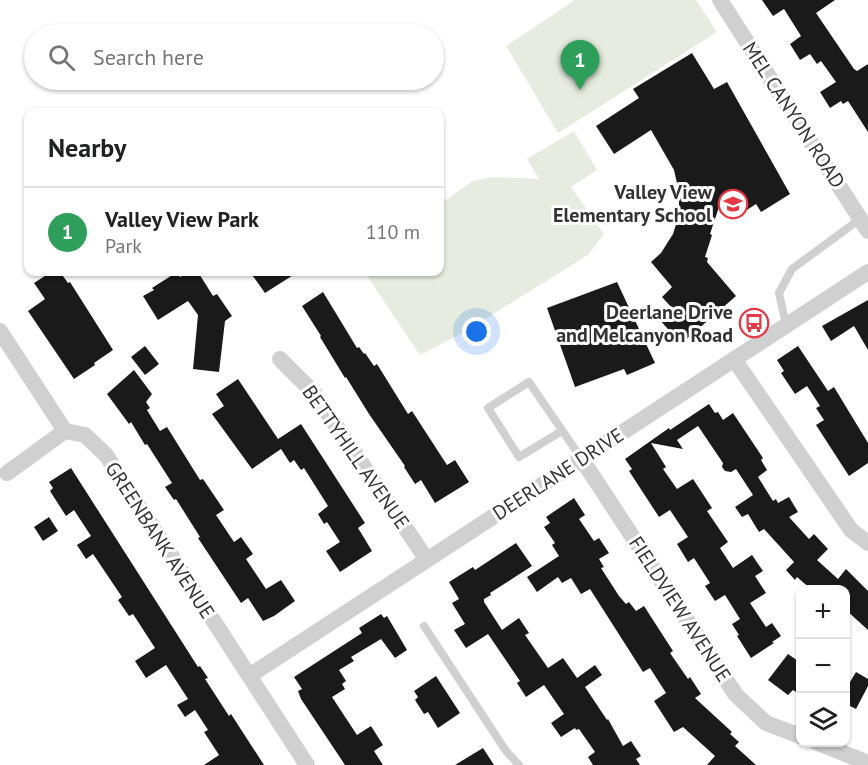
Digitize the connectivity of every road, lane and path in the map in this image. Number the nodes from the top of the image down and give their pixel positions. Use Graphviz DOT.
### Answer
graph roads {
  1 [pos="720,0"];
  2 [pos="864,225"];
  3 [pos="868,272"];
  4 [pos="786,325"];
  5 [pos="0,331"];
  6 [pos="280,358"];
  7 [pos="734,359"];
  8 [pos="65,431"];
  9 [pos="562,431"];
  10 [pos="581,458"];
  11 [pos="7,473"];
  12 [pos="868,543"];
  13 [pos="427,560"];
  14 [pos="424,626"];
  15 [pos="249,676"];
  16 [pos="796,734"];
  17 [pos="828,747"];
  18 [pos="868,763"];
  19 [pos="307,765"];
  20 [pos="519,765"];
  1 -- 2 [label="street, MEL CANYON ROAD"];
  2 -- 4 [label="lane"];
  3 -- 4 [label="street, DEERLANE DRIVE"];
  4 -- 7 [label="street, DEERLANE DRIVE"];
  5 -- 8 [label="street"];
  6 -- 13 [label="street, BETTYHILL AVENUE"];
  7 -- 10 [label="street, DEERLANE DRIVE"];
  7 -- 12 [label="street"];
  8 -- 11 [label="street"];
  8 -- 15 [label="street, GREENBANK AVENUE"];
  9 -- 9 [label="lane"];
  9 -- 10 [label="lane"];
  10 -- 13 [label="street, DEERLANE DRIVE"];
  10 -- 16 [label="street, FIELDVIEW AVENUE"];
  13 -- 15 [label="street, DEERLANE DRIVE"];
  14 -- 20 [label="lane"];
  15 -- 19 [label="street, GREENBANK AVENUE"];
  17 -- 18 [label="street"];
}
